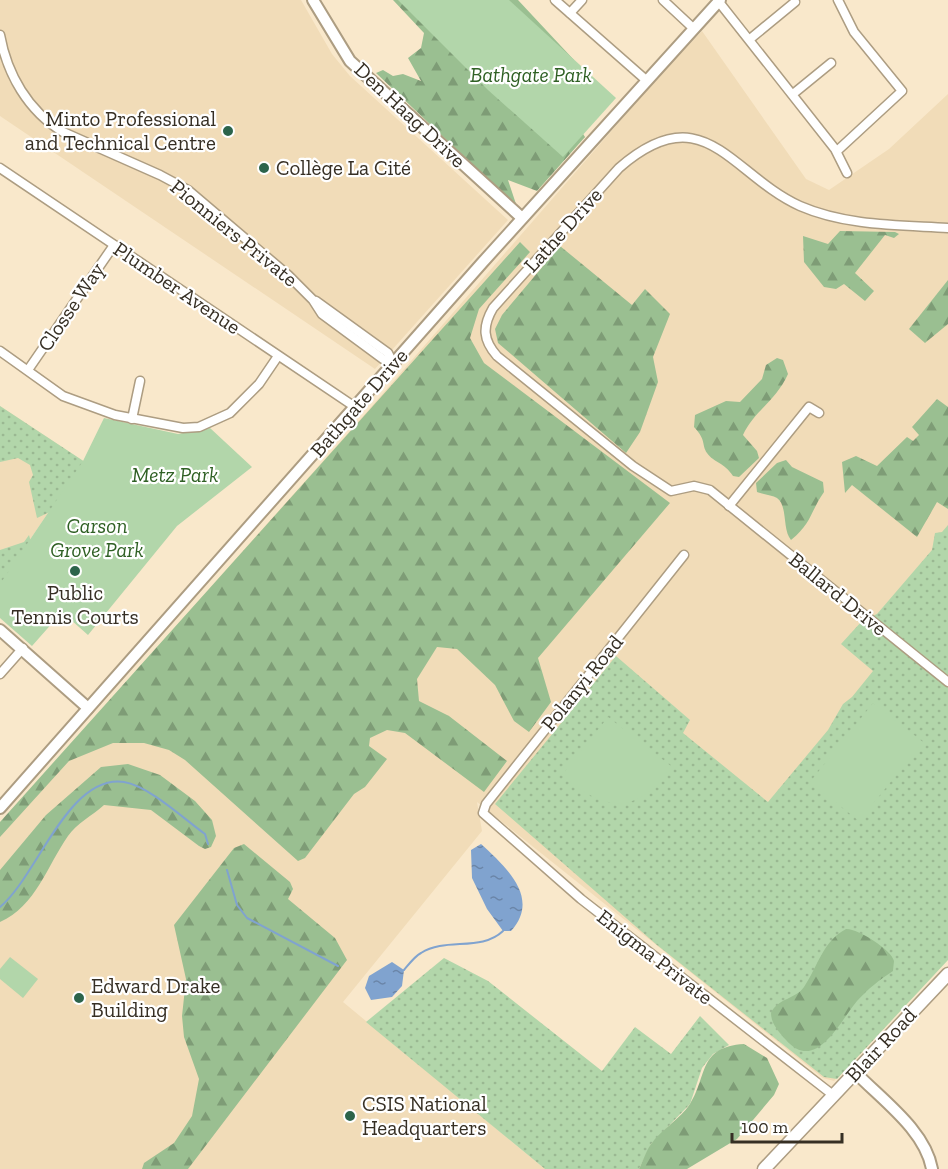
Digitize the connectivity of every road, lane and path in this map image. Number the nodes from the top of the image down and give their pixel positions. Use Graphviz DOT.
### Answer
graph roads {
  1 [pos="313,0"];
  2 [pos="555,0"];
  3 [pos="582,0"];
  4 [pos="663,0"];
  5 [pos="838,0"];
  6 [pos="720,1"];
  7 [pos="795,2"];
  8 [pos="570,13"];
  9 [pos="693,28"];
  10 [pos="0,35"];
  11 [pos="750,39"];
  12 [pos="831,63"];
  13 [pos="646,80"];
  14 [pos="793,94"];
  15 [pos="837,151"];
  16 [pos="0,168"];
  17 [pos="847,173"];
  18 [pos="522,218"];
  19 [pos="948,228"];
  20 [pos="114,245"];
  21 [pos="0,351"];
  22 [pos="278,356"];
  23 [pos="393,363"];
  24 [pos="28,370"];
  25 [pos="140,381"];
  26 [pos="355,407"];
  27 [pos="819,413"];
  28 [pos="132,419"];
  29 [pos="729,506"];
  30 [pos="684,555"];
  31 [pos="0,630"];
  32 [pos="23,648"];
  33 [pos="0,674"];
  34 [pos="948,682"];
  35 [pos="88,708"];
  36 [pos="0,808"];
  37 [pos="483,813"];
  38 [pos="948,974"];
  39 [pos="855,1072"];
  40 [pos="833,1095"];
  41 [pos="764,1169"];
  42 [pos="932,1169"];
  1 -- 18 [label="street, Den Haag Drive"];
  2 -- 8 [label="street"];
  3 -- 8 [label="street"];
  4 -- 9 [label="street"];
  5 -- 15 [label="street"];
  6 -- 9 [label="street, Bathgate Drive"];
  6 -- 11 [label="street"];
  7 -- 11 [label="street"];
  8 -- 13 [label="street"];
  9 -- 13 [label="street, Bathgate Drive"];
  10 -- 23 [label="street, Pionniers Private"];
  11 -- 14 [label="street"];
  12 -- 14 [label="street"];
  13 -- 18 [label="street, Bathgate Drive"];
  14 -- 15 [label="street"];
  15 -- 17 [label="street"];
  16 -- 20 [label="street, Plumber Avenue"];
  18 -- 23 [label="street, Bathgate Drive"];
  19 -- 29 [label="street, Lathe Drive"];
  20 -- 22 [label="street, Plumber Avenue"];
  20 -- 24 [label="street, Closse Way"];
  21 -- 24 [label="street"];
  22 -- 26 [label="street, Plumber Avenue"];
  22 -- 28 [label="street"];
  23 -- 26 [label="street, Bathgate Drive"];
  24 -- 28 [label="street"];
  25 -- 28 [label="street"];
  26 -- 35 [label="street, Bathgate Drive"];
  27 -- 29 [label="street"];
  29 -- 34 [label="street, Ballard Drive"];
  30 -- 37 [label="street, Polanyi Road"];
  31 -- 32 [label="street"];
  32 -- 33 [label="street"];
  32 -- 35 [label="street"];
  35 -- 36 [label="street, Bathgate Drive"];
  37 -- 40 [label="street, Enigma Private"];
  38 -- 39 [label="main road, Blair Road"];
  39 -- 40 [label="main road, Blair Road"];
  39 -- 42 [label="street"];
  40 -- 41 [label="main road, Blair Road"];
}
